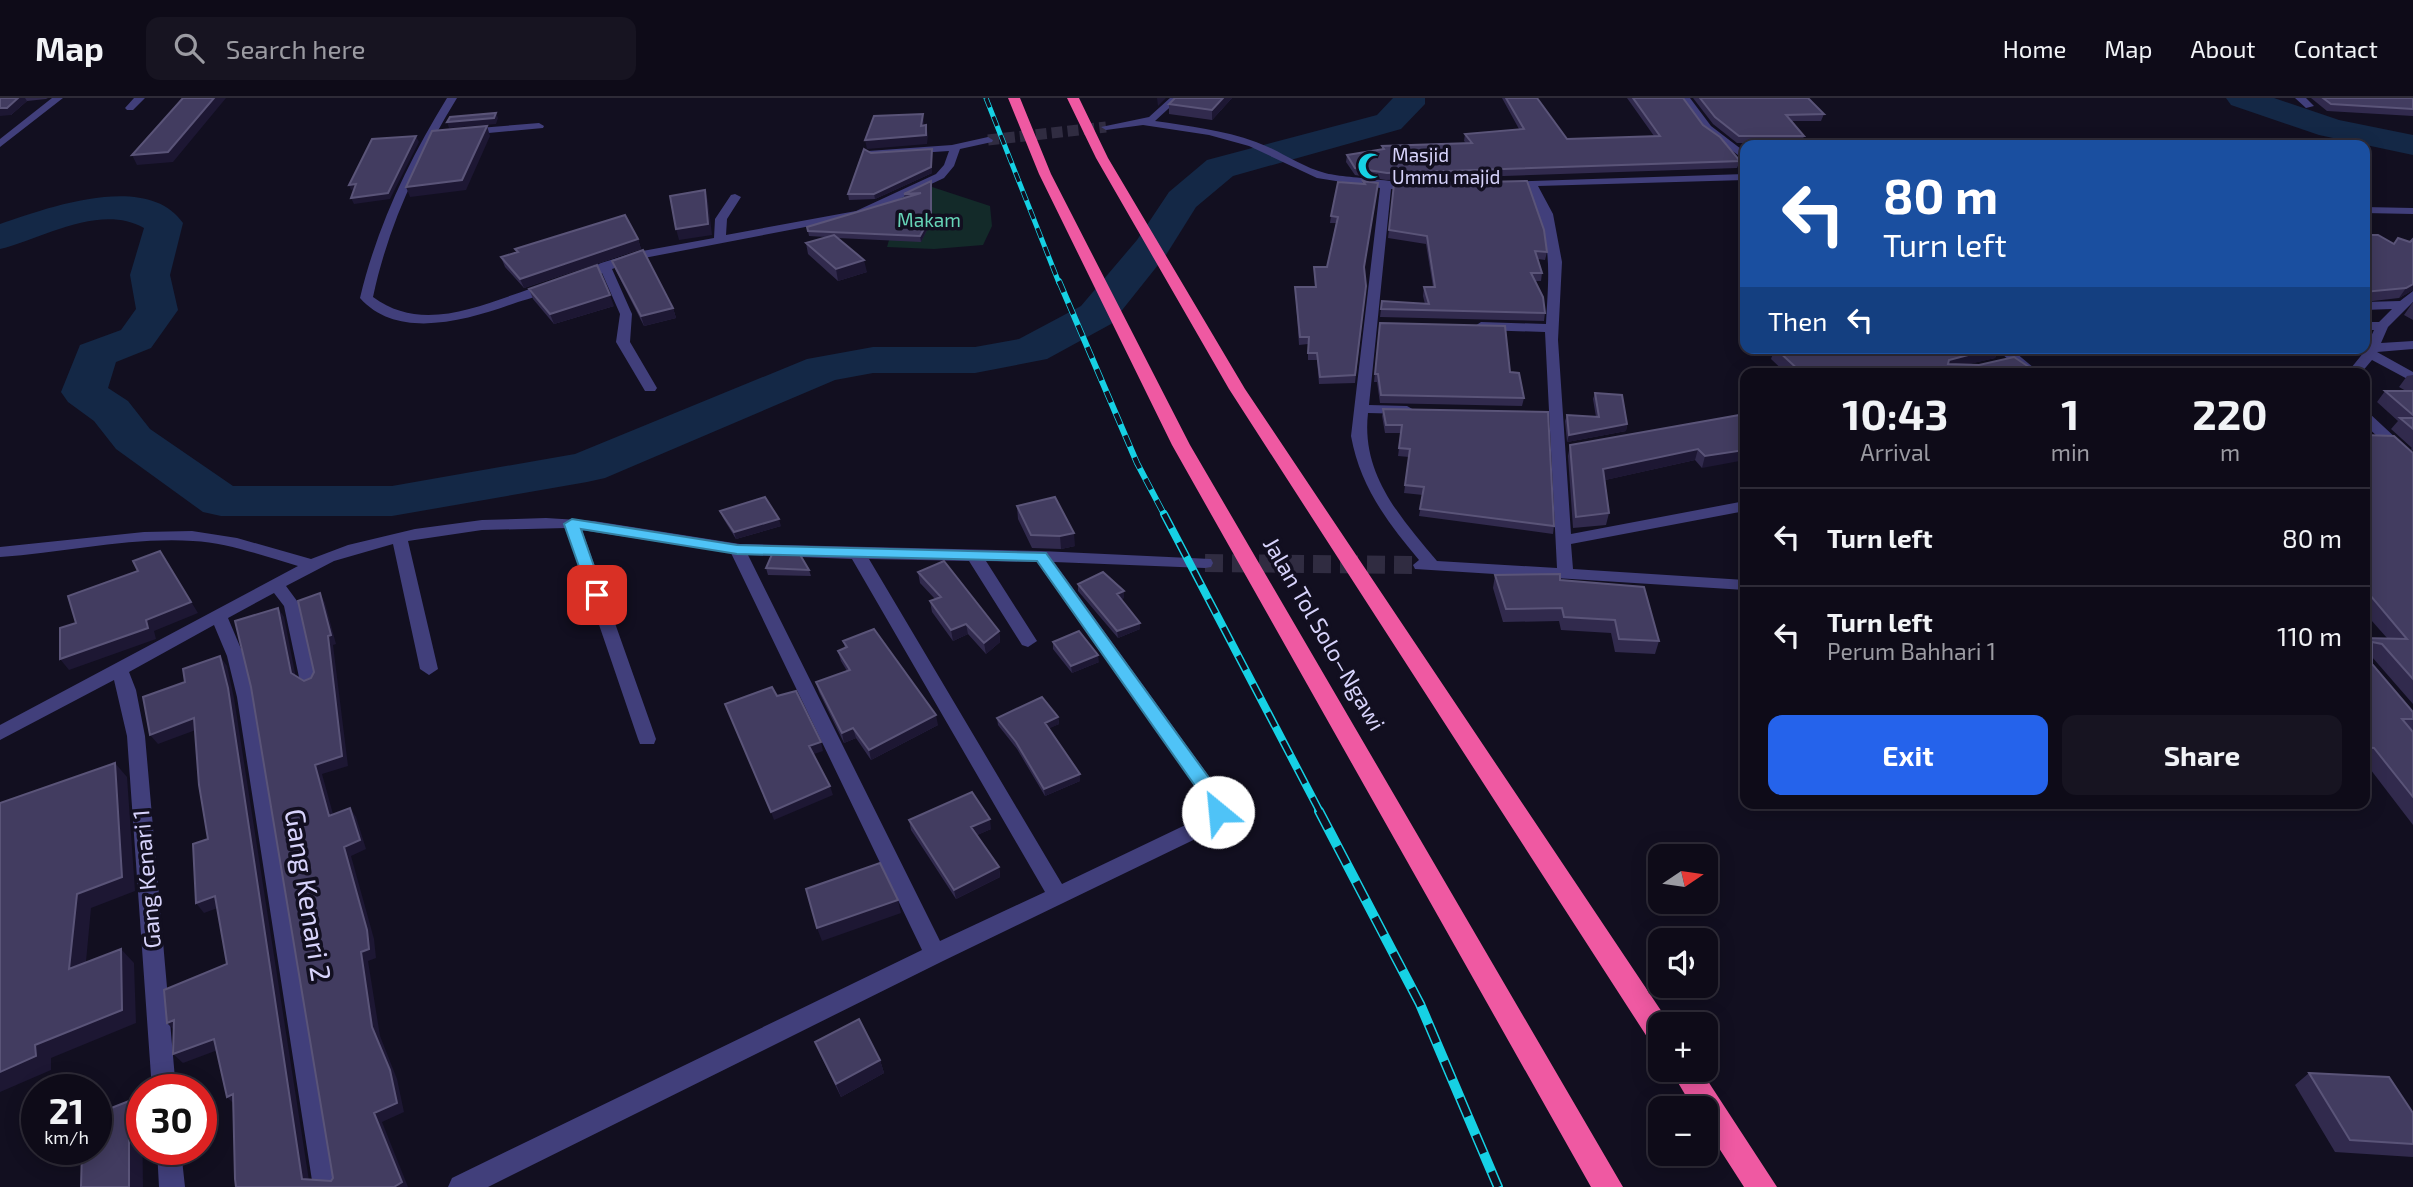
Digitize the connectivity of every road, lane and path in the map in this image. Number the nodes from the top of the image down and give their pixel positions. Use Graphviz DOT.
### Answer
graph roads {
  1 [pos="58,98"];
  2 [pos="140,98"];
  3 [pos="452,98"];
  4 [pos="461,98"];
  5 [pos="1014,98"];
  6 [pos="1073,98"];
  7 [pos="1175,98"];
  8 [pos="1685,98"];
  9 [pos="2300,98"];
  10 [pos="2309,106"];
  11 [pos="130,108"];
  12 [pos="1146,123"];
  13 [pos="539,126"];
  14 [pos="1106,127"];
  15 [pos="456,133"];
  16 [pos="442,134"];
  17 [pos="429,135"];
  18 [pos="988,141"];
  19 [pos="0,144"];
  20 [pos="954,148"];
  21 [pos="872,153"];
  22 [pos="1740,153"];
  23 [pos="1740,177"];
  24 [pos="1531,183"];
  25 [pos="1490,184"];
  26 [pos="1386,186"];
  27 [pos="1424,186"];
  28 [pos="735,197"];
  29 [pos="2370,210"];
  30 [pos="2413,211"];
  31 [pos="720,242"];
  32 [pos="605,266"];
  33 [pos="2409,300"];
  34 [pos="2370,305"];
  35 [pos="1469,326"];
  36 [pos="2370,326"];
  37 [pos="2382,326"];
  38 [pos="1551,328"];
  39 [pos="2413,345"];
  40 [pos="2371,351"];
  41 [pos="2369,354"];
  42 [pos="2006,357"];
  43 [pos="2025,368"];
  44 [pos="2358,368"];
  45 [pos="2413,379"];
  46 [pos="650,388"];
  47 [pos="1362,409"];
  48 [pos="1418,410"];
  49 [pos="2370,422"];
  50 [pos="2413,462"];
  51 [pos="1740,507"];
  52 [pos="572,524"];
  53 [pos="400,539"];
  54 [pos="1564,540"];
  55 [pos="737,549"];
  56 [pos="0,552"];
  57 [pos="857,553"];
  58 [pos="974,555"];
  59 [pos="1041,556"];
  60 [pos="1205,563"];
  61 [pos="311,565"];
  62 [pos="1565,572"];
  63 [pos="276,585"];
  64 [pos="1740,585"];
  65 [pos="219,617"];
  66 [pos="1028,640"];
  67 [pos="429,669"];
  68 [pos="118,670"];
  69 [pos="309,682"];
  70 [pos="0,733"];
  71 [pos="647,738"];
  72 [pos="1057,894"];
  73 [pos="935,954"];
  74 [pos="1648,1014"];
  75 [pos="163,1074"];
  76 [pos="1693,1082"];
  77 [pos="170,1165"];
  78 [pos="172,1187"];
  79 [pos="326,1187"];
  80 [pos="461,1187"];
  81 [pos="1608,1187"];
  82 [pos="1762,1187"];
  1 -- 19 [label="street"];
  2 -- 11 [label="street"];
  3 -- 4 [label="street"];
  3 -- 17 [label="street"];
  5 -- 81 [label="highway, Jalan Tol Solo–Ngawi"];
  6 -- 74 [label="highway"];
  7 -- 12 [label="street"];
  8 -- 22 [label="street"];
  9 -- 10 [label="street"];
  12 -- 14 [label="street"];
  12 -- 26 [label="street"];
  13 -- 15 [label="street"];
  16 -- 17 [label="street"];
  17 -- 32 [label="street"];
  18 -- 20 [label="street"];
  20 -- 21 [label="street"];
  20 -- 31 [label="street"];
  23 -- 24 [label="street"];
  24 -- 25 [label="street"];
  24 -- 38 [label="street"];
  26 -- 27 [label="street"];
  26 -- 47 [label="street"];
  28 -- 31 [label="street"];
  29 -- 30 [label="street"];
  31 -- 32 [label="street"];
  32 -- 46 [label="street"];
  33 -- 34 [label="street"];
  33 -- 37 [label="street"];
  35 -- 38 [label="street"];
  36 -- 37 [label="street"];
  37 -- 40 [label="street"];
  38 -- 54 [label="street"];
  39 -- 40 [label="street"];
  40 -- 45 [label="street"];
  41 -- 44 [label="street"];
  42 -- 43 [label="street"];
  47 -- 48 [label="street"];
  47 -- 62 [label="street"];
  49 -- 50 [label="street"];
  51 -- 54 [label="street"];
  52 -- 53 [label="street"];
  52 -- 55 [label="street"];
  52 -- 71 [label="street"];
  53 -- 61 [label="street"];
  53 -- 67 [label="street"];
  54 -- 62 [label="street"];
  55 -- 57 [label="street"];
  55 -- 73 [label="street"];
  56 -- 61 [label="street"];
  57 -- 58 [label="street"];
  57 -- 72 [label="street"];
  58 -- 59 [label="street"];
  58 -- 66 [label="street"];
  59 -- 60 [label="street"];
  59 -- 72 [label="street"];
  61 -- 63 [label="street"];
  62 -- 64 [label="street"];
  63 -- 65 [label="street"];
  63 -- 69 [label="street"];
  65 -- 68 [label="street"];
  65 -- 79 [label="street, Gang Kenari 2"];
  68 -- 70 [label="street"];
  68 -- 75 [label="street, Gang Kenari 1"];
  72 -- 73 [label="street"];
  73 -- 80 [label="street"];
  76 -- 82 [label="highway"];
  77 -- 78 [label="street"];
}
